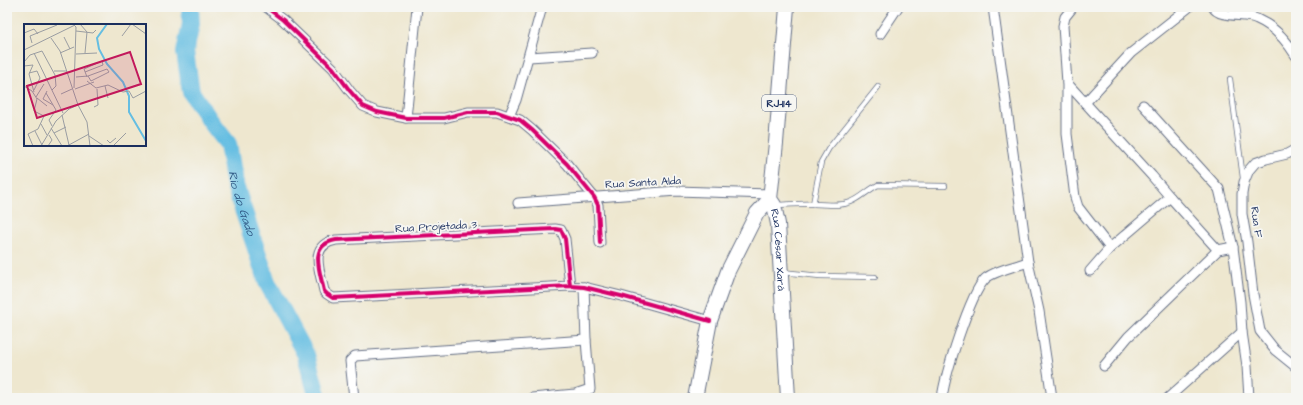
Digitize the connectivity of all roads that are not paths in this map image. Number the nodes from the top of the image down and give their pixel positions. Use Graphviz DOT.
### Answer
graph roads {
  1 [pos="266,7"];
  2 [pos="417,7"];
  3 [pos="542,7"];
  4 [pos="787,7"];
  5 [pos="898,7"];
  6 [pos="993,7"];
  7 [pos="1073,7"];
  8 [pos="1213,7"];
  9 [pos="1188,8"];
  10 [pos="880,34"];
  11 [pos="592,53"];
  12 [pos="1296,56"];
  13 [pos="529,57"];
  14 [pos="1230,79"];
  15 [pos="1067,83"];
  16 [pos="878,87"];
  17 [pos="1085,103"];
  18 [pos="1144,105"];
  19 [pos="509,116"];
  20 [pos="406,118"];
  21 [pos="1296,149"];
  22 [pos="1244,182"];
  23 [pos="945,186"];
  24 [pos="594,197"];
  25 [pos="1170,197"];
  26 [pos="772,199"];
  27 [pos="518,203"];
  28 [pos="813,204"];
  29 [pos="753,221"];
  30 [pos="778,224"];
  31 [pos="600,243"];
  32 [pos="1233,247"];
  33 [pos="1110,248"];
  34 [pos="1218,250"];
  35 [pos="1028,262"];
  36 [pos="780,271"];
  37 [pos="1090,271"];
  38 [pos="875,276"];
  39 [pos="570,286"];
  40 [pos="584,287"];
  41 [pos="710,321"];
  42 [pos="1242,332"];
  43 [pos="586,340"];
  44 [pos="1104,366"];
  45 [pos="1296,366"];
  46 [pos="561,397"];
  47 [pos="354,398"];
  48 [pos="532,398"];
  49 [pos="695,398"];
  50 [pos="788,398"];
  51 [pos="942,398"];
  52 [pos="1052,398"];
  53 [pos="1168,398"];
  54 [pos="1249,398"];
  1 -- 20 [label="street"];
  2 -- 20 [label="street"];
  3 -- 13 [label="street"];
  4 -- 26 [label="main road, Rua César Xará / RJ-114"];
  5 -- 10 [label="street"];
  6 -- 35 [label="street"];
  7 -- 15 [label="street"];
  8 -- 12 [label="street"];
  9 -- 17 [label="street"];
  11 -- 13 [label="street"];
  13 -- 19 [label="street"];
  14 -- 22 [label="lane"];
  15 -- 17 [label="street"];
  15 -- 33 [label="street"];
  16 -- 28 [label="lane"];
  17 -- 25 [label="street"];
  18 -- 32 [label="street"];
  19 -- 20 [label="street"];
  19 -- 24 [label="street"];
  21 -- 22 [label="street, Rua F"];
  22 -- 45 [label="street, Rua F"];
  23 -- 28 [label="lane"];
  24 -- 26 [label="street, Rua Santa Alda"];
  24 -- 27 [label="street, Rua Santa Alda"];
  24 -- 31 [label="street"];
  25 -- 33 [label="street"];
  25 -- 34 [label="street"];
  26 -- 28 [label="lane"];
  26 -- 29 [label="main road"];
  26 -- 30 [label="main road, Rua César Xará / RJ-114"];
  29 -- 30 [label="main road"];
  29 -- 41 [label="main road"];
  30 -- 36 [label="main road, Rua César Xará / RJ-114"];
  32 -- 34 [label="street"];
  32 -- 42 [label="street"];
  33 -- 37 [label="street"];
  34 -- 44 [label="street"];
  35 -- 51 [label="street"];
  35 -- 52 [label="street"];
  36 -- 38 [label="lane"];
  36 -- 50 [label="main road, Rua César Xará / RJ-114"];
  39 -- 39 [label="street, Rua Projetada 3"];
  39 -- 40 [label="street"];
  40 -- 41 [label="street"];
  40 -- 43 [label="street"];
  41 -- 49 [label="main road"];
  42 -- 53 [label="street"];
  42 -- 54 [label="street"];
  43 -- 46 [label="street"];
  43 -- 47 [label="street"];
  46 -- 48 [label="street"];
}
